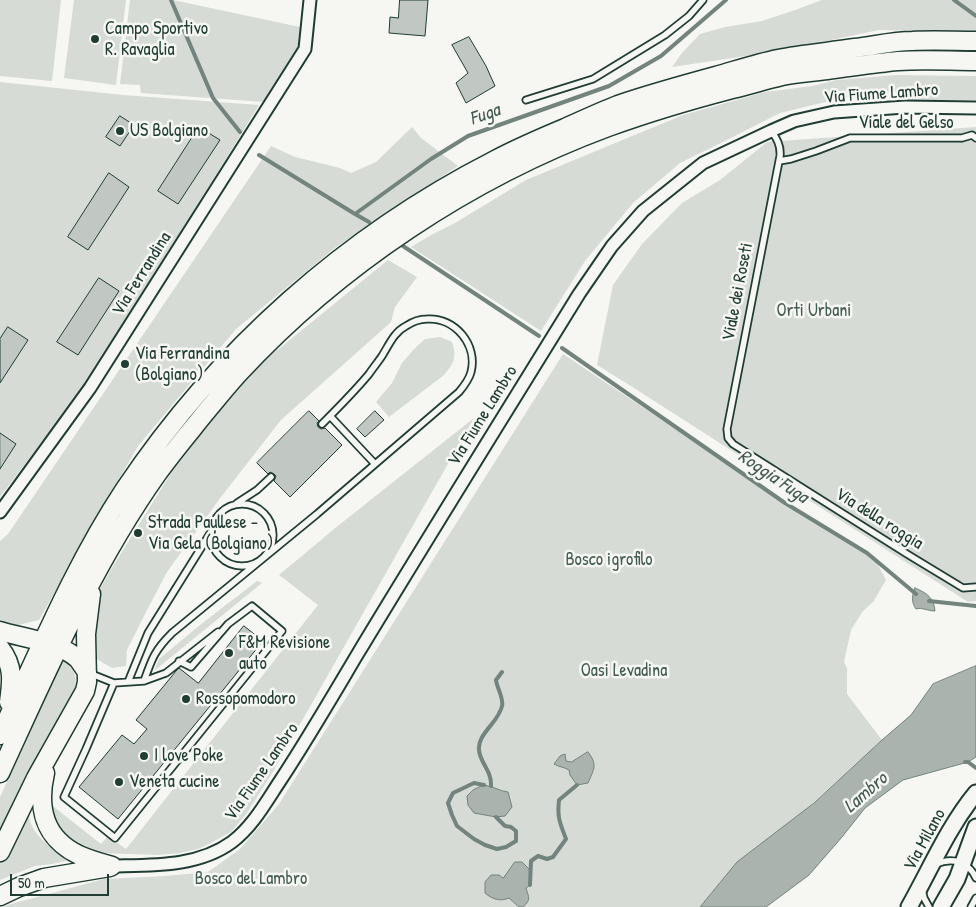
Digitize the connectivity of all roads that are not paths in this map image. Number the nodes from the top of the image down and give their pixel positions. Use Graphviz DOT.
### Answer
graph roads {
  1 [pos="310,0"];
  2 [pos="703,0"];
  3 [pos="976,40"];
  4 [pos="976,61"];
  5 [pos="526,100"];
  6 [pos="976,108"];
  7 [pos="771,131"];
  8 [pos="976,138"];
  9 [pos="779,161"];
  10 [pos="330,416"];
  11 [pos="322,424"];
  12 [pos="727,428"];
  13 [pos="375,464"];
  14 [pos="271,477"];
  15 [pos="236,504"];
  16 [pos="0,512"];
  17 [pos="211,532"];
  18 [pos="264,558"];
  19 [pos="93,580"];
  20 [pos="976,587"];
  21 [pos="228,624"];
  22 [pos="0,631"];
  23 [pos="50,645"];
  24 [pos="0,648"];
  25 [pos="179,661"];
  26 [pos="87,672"];
  27 [pos="144,681"];
  28 [pos="128,682"];
  29 [pos="114,683"];
  30 [pos="4,727"];
  31 [pos="51,751"];
  32 [pos="0,772"];
  33 [pos="976,793"];
  34 [pos="976,827"];
  35 [pos="0,852"];
  36 [pos="962,863"];
  37 [pos="112,866"];
  38 [pos="927,875"];
  39 [pos="976,878"];
  40 [pos="0,896"];
  41 [pos="976,898"];
  42 [pos="909,907"];
  43 [pos="930,907"];
  44 [pos="941,907"];
  45 [pos="971,907"];
  1 -- 16 [label="street, Via Ferrandina"];
  2 -- 5 [label="lane"];
  3 -- 23 [label="main road"];
  4 -- 19 [label="main road"];
  6 -- 7 [label="street, Via Fiume Lambro"];
  7 -- 9 [label="lane, Viale dei Roseti"];
  7 -- 37 [label="street, Via Fiume Lambro"];
  8 -- 9 [label="lane, Viale del Gelso"];
  9 -- 12 [label="lane, Viale dei Roseti"];
  10 -- 11 [label="lane"];
  10 -- 13 [label="lane"];
  10 -- 13 [label="lane"];
  12 -- 20 [label="lane, Via della roggia"];
  13 -- 18 [label="lane"];
  14 -- 15 [label="lane"];
  15 -- 17 [label="lane"];
  15 -- 18 [label="lane"];
  17 -- 18 [label="lane"];
  17 -- 28 [label="lane"];
  18 -- 27 [label="lane"];
  19 -- 23 [label="main road"];
  19 -- 26 [label="main road"];
  21 -- 25 [label="lane"];
  21 -- 25 [label="lane"];
  21 -- 29 [label="lane"];
  22 -- 23 [label="main road"];
  23 -- 26 [label="main road"];
  23 -- 30 [label="main road"];
  23 -- 32 [label="main road"];
  24 -- 30 [label="main road"];
  25 -- 27 [label="lane"];
  26 -- 29 [label="lane"];
  26 -- 31 [label="main road"];
  27 -- 28 [label="lane"];
  28 -- 29 [label="lane"];
  31 -- 35 [label="main road"];
  31 -- 37 [label="main road"];
  33 -- 38 [label="street, Via Milano"];
  34 -- 36 [label="street"];
  36 -- 38 [label="lane"];
  36 -- 39 [label="lane"];
  36 -- 44 [label="street"];
  37 -- 40 [label="main road"];
  38 -- 42 [label="street, Via Milano"];
  38 -- 43 [label="lane"];
  41 -- 45 [label="lane"];
}
